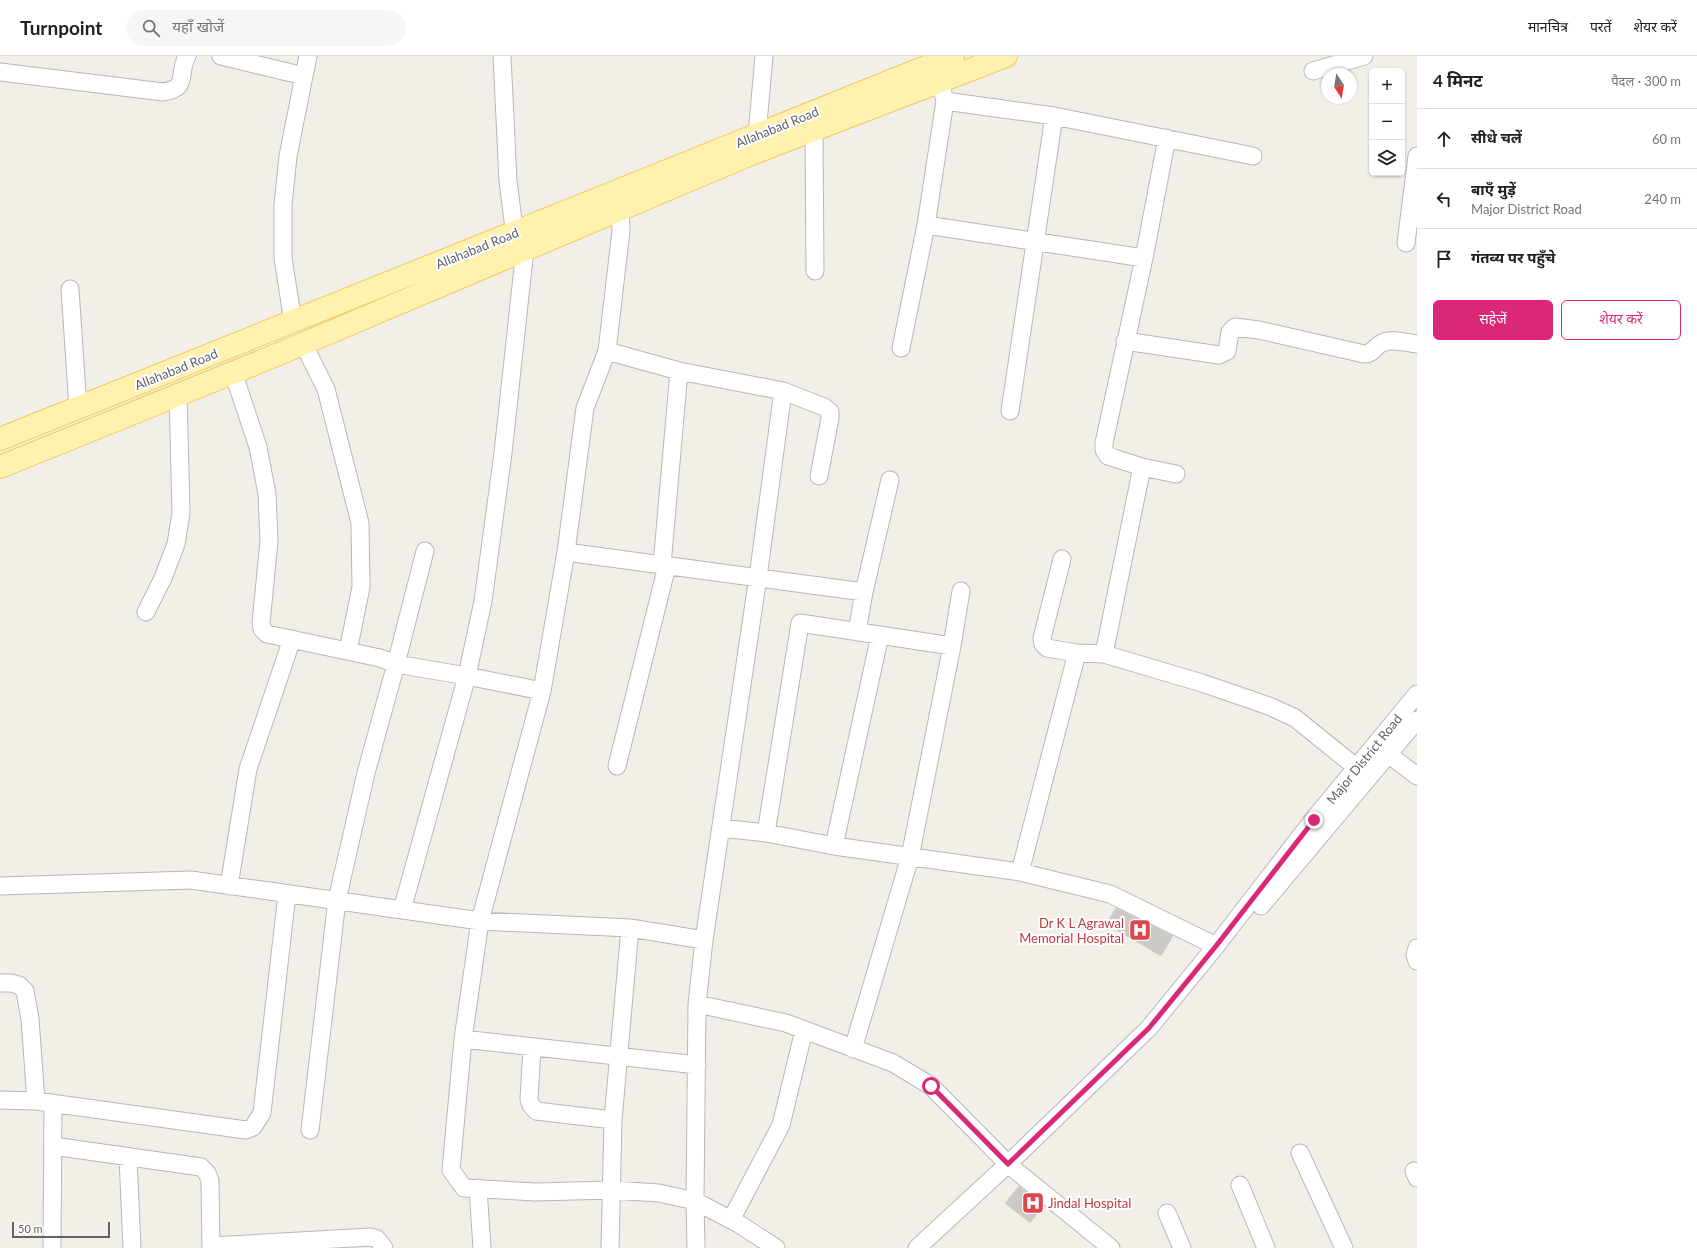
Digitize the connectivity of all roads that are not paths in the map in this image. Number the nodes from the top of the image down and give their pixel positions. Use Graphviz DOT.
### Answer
graph roads {
  1 [pos="187,56"];
  2 [pos="221,56"];
  3 [pos="308,56"];
  4 [pos="502,56"];
  5 [pos="764,56"];
  6 [pos="1006,56"];
  7 [pos="1364,56"];
  8 [pos="1313,71"];
  9 [pos="0,72"];
  10 [pos="943,75"];
  11 [pos="304,76"];
  12 [pos="1054,116"];
  13 [pos="814,129"];
  14 [pos="757,135"];
  15 [pos="1167,138"];
  16 [pos="1252,156"];
  17 [pos="1417,156"];
  18 [pos="617,201"];
  19 [pos="926,225"];
  20 [pos="1036,242"];
  21 [pos="1406,243"];
  22 [pos="519,245"];
  23 [pos="1144,258"];
  24 [pos="815,270"];
  25 [pos="70,289"];
  26 [pos="293,322"];
  27 [pos="1125,341"];
  28 [pos="303,343"];
  29 [pos="1417,344"];
  30 [pos="901,348"];
  31 [pos="607,350"];
  32 [pos="679,371"];
  33 [pos="233,372"];
  34 [pos="783,391"];
  35 [pos="178,394"];
  36 [pos="78,408"];
  37 [pos="1010,412"];
  38 [pos="0,439"];
  39 [pos="0,467"];
  40 [pos="1142,467"];
  41 [pos="1176,474"];
  42 [pos="819,476"];
  43 [pos="890,480"];
  44 [pos="425,551"];
  45 [pos="566,552"];
  46 [pos="1062,559"];
  47 [pos="664,565"];
  48 [pos="758,577"];
  49 [pos="961,591"];
  50 [pos="864,592"];
  51 [pos="146,612"];
  52 [pos="857,632"];
  53 [pos="880,635"];
  54 [pos="292,639"];
  55 [pos="952,646"];
  56 [pos="348,651"];
  57 [pos="1077,653"];
  58 [pos="1104,654"];
  59 [pos="396,664"];
  60 [pos="467,676"];
  61 [pos="542,691"];
  62 [pos="1417,694"];
  63 [pos="1417,720"];
  64 [pos="1388,754"];
  65 [pos="617,766"];
  66 [pos="1357,768"];
  67 [pos="1417,776"];
  68 [pos="721,828"];
  69 [pos="766,834"];
  70 [pos="834,846"];
  71 [pos="910,857"];
  72 [pos="1020,872"];
  73 [pos="0,884"];
  74 [pos="229,886"];
  75 [pos="287,894"];
  76 [pos="336,900"];
  77 [pos="402,910"];
  78 [pos="480,921"];
  79 [pos="630,928"];
  80 [pos="704,940"];
  81 [pos="1216,946"];
  82 [pos="1417,948"];
  83 [pos="1417,961"];
  84 [pos="0,983"];
  85 [pos="698,1004"];
  86 [pos="804,1030"];
  87 [pos="463,1039"];
  88 [pos="532,1047"];
  89 [pos="853,1049"];
  90 [pos="619,1056"];
  91 [pos="697,1065"];
  92 [pos="0,1100"];
  93 [pos="36,1101"];
  94 [pos="53,1103"];
  95 [pos="613,1120"];
  96 [pos="310,1130"];
  97 [pos="52,1146"];
  98 [pos="1300,1153"];
  99 [pos="128,1157"];
  100 [pos="1011,1167"];
  101 [pos="1240,1185"];
  102 [pos="478,1188"];
  103 [pos="612,1190"];
  104 [pos="695,1201"];
  105 [pos="1167,1213"];
  106 [pos="732,1220"];
  107 [pos="211,1247"];
  108 [pos="1342,1247"];
  109 [pos="52,1248"];
  110 [pos="132,1248"];
  111 [pos="384,1248"];
  112 [pos="482,1248"];
  113 [pos="610,1248"];
  114 [pos="696,1248"];
  115 [pos="776,1248"];
  116 [pos="917,1248"];
  117 [pos="934,1248"];
  118 [pos="1111,1248"];
  119 [pos="1182,1248"];
  120 [pos="1266,1248"];
  1 -- 9 [label="street"];
  2 -- 11 [label="street"];
  3 -- 11 [label="street"];
  4 -- 22 [label="street"];
  5 -- 14 [label="street"];
  6 -- 10 [label="main road"];
  7 -- 8 [label="street"];
  10 -- 12 [label="street"];
  10 -- 13 [label="main road"];
  10 -- 14 [label="main road, Allahabad Road"];
  10 -- 19 [label="street"];
  11 -- 26 [label="street"];
  12 -- 15 [label="street"];
  12 -- 20 [label="street"];
  13 -- 18 [label="main road"];
  13 -- 24 [label="street"];
  14 -- 18 [label="main road, Allahabad Road"];
  15 -- 16 [label="street"];
  15 -- 23 [label="street"];
  17 -- 21 [label="street"];
  18 -- 22 [label="main road, Allahabad Road"];
  18 -- 31 [label="street"];
  19 -- 20 [label="street"];
  19 -- 30 [label="street"];
  20 -- 23 [label="street"];
  20 -- 37 [label="street"];
  22 -- 26 [label="main road, Allahabad Road"];
  22 -- 28 [label="main road"];
  22 -- 60 [label="street"];
  23 -- 27 [label="street"];
  25 -- 36 [label="street"];
  26 -- 36 [label="main road, Allahabad Road"];
  27 -- 29 [label="street"];
  27 -- 40 [label="street"];
  28 -- 33 [label="main road"];
  28 -- 56 [label="street"];
  31 -- 32 [label="street"];
  31 -- 45 [label="street"];
  32 -- 34 [label="street"];
  32 -- 47 [label="street"];
  33 -- 35 [label="main road"];
  33 -- 54 [label="street"];
  34 -- 42 [label="street"];
  34 -- 48 [label="street"];
  35 -- 39 [label="main road"];
  35 -- 51 [label="street"];
  36 -- 38 [label="main road, Allahabad Road"];
  40 -- 41 [label="street"];
  40 -- 58 [label="street"];
  43 -- 50 [label="street"];
  44 -- 59 [label="street"];
  45 -- 47 [label="street"];
  45 -- 61 [label="street"];
  46 -- 57 [label="street"];
  47 -- 48 [label="street"];
  47 -- 65 [label="street"];
  48 -- 50 [label="street"];
  48 -- 68 [label="street"];
  49 -- 55 [label="street"];
  50 -- 52 [label="street"];
  52 -- 53 [label="street"];
  52 -- 69 [label="street"];
  53 -- 55 [label="street"];
  53 -- 70 [label="street"];
  54 -- 56 [label="street"];
  54 -- 74 [label="street"];
  55 -- 71 [label="street"];
  56 -- 59 [label="street"];
  57 -- 58 [label="street"];
  57 -- 72 [label="street"];
  58 -- 66 [label="street"];
  59 -- 60 [label="street"];
  59 -- 76 [label="street"];
  60 -- 61 [label="street"];
  60 -- 77 [label="street"];
  61 -- 78 [label="street"];
  62 -- 66 [label="street, Major District Road"];
  63 -- 64 [label="street"];
  64 -- 67 [label="street"];
  64 -- 100 [label="street"];
  66 -- 81 [label="street, Major District Road"];
  68 -- 69 [label="street"];
  68 -- 80 [label="street"];
  69 -- 70 [label="street"];
  70 -- 71 [label="street"];
  71 -- 72 [label="street"];
  71 -- 89 [label="street"];
  72 -- 81 [label="street"];
  73 -- 74 [label="street"];
  74 -- 75 [label="street"];
  75 -- 76 [label="street"];
  75 -- 94 [label="street"];
  76 -- 77 [label="street"];
  76 -- 96 [label="street"];
  77 -- 78 [label="street"];
  78 -- 79 [label="street"];
  78 -- 87 [label="street"];
  79 -- 80 [label="street"];
  79 -- 90 [label="street"];
  80 -- 85 [label="street"];
  81 -- 100 [label="street, Major District Road"];
  82 -- 83 [label="street"];
  84 -- 93 [label="street"];
  85 -- 86 [label="street"];
  85 -- 91 [label="street"];
  86 -- 89 [label="street"];
  86 -- 106 [label="street"];
  87 -- 88 [label="street"];
  87 -- 102 [label="street"];
  88 -- 90 [label="street"];
  88 -- 95 [label="street"];
  89 -- 100 [label="street"];
  90 -- 91 [label="street"];
  90 -- 95 [label="street"];
  91 -- 104 [label="street"];
  92 -- 93 [label="street"];
  93 -- 94 [label="street"];
  94 -- 97 [label="street"];
  95 -- 103 [label="street"];
  97 -- 99 [label="street"];
  97 -- 109 [label="street"];
  98 -- 108 [label="street"];
  99 -- 107 [label="street"];
  99 -- 110 [label="street"];
  100 -- 116 [label="street"];
  100 -- 117 [label="street"];
  100 -- 118 [label="street"];
  101 -- 120 [label="street"];
  102 -- 103 [label="street"];
  102 -- 112 [label="street"];
  103 -- 104 [label="street"];
  103 -- 113 [label="street"];
  104 -- 106 [label="street"];
  104 -- 114 [label="street"];
  105 -- 119 [label="street"];
  106 -- 115 [label="street"];
  107 -- 111 [label="street"];
}
